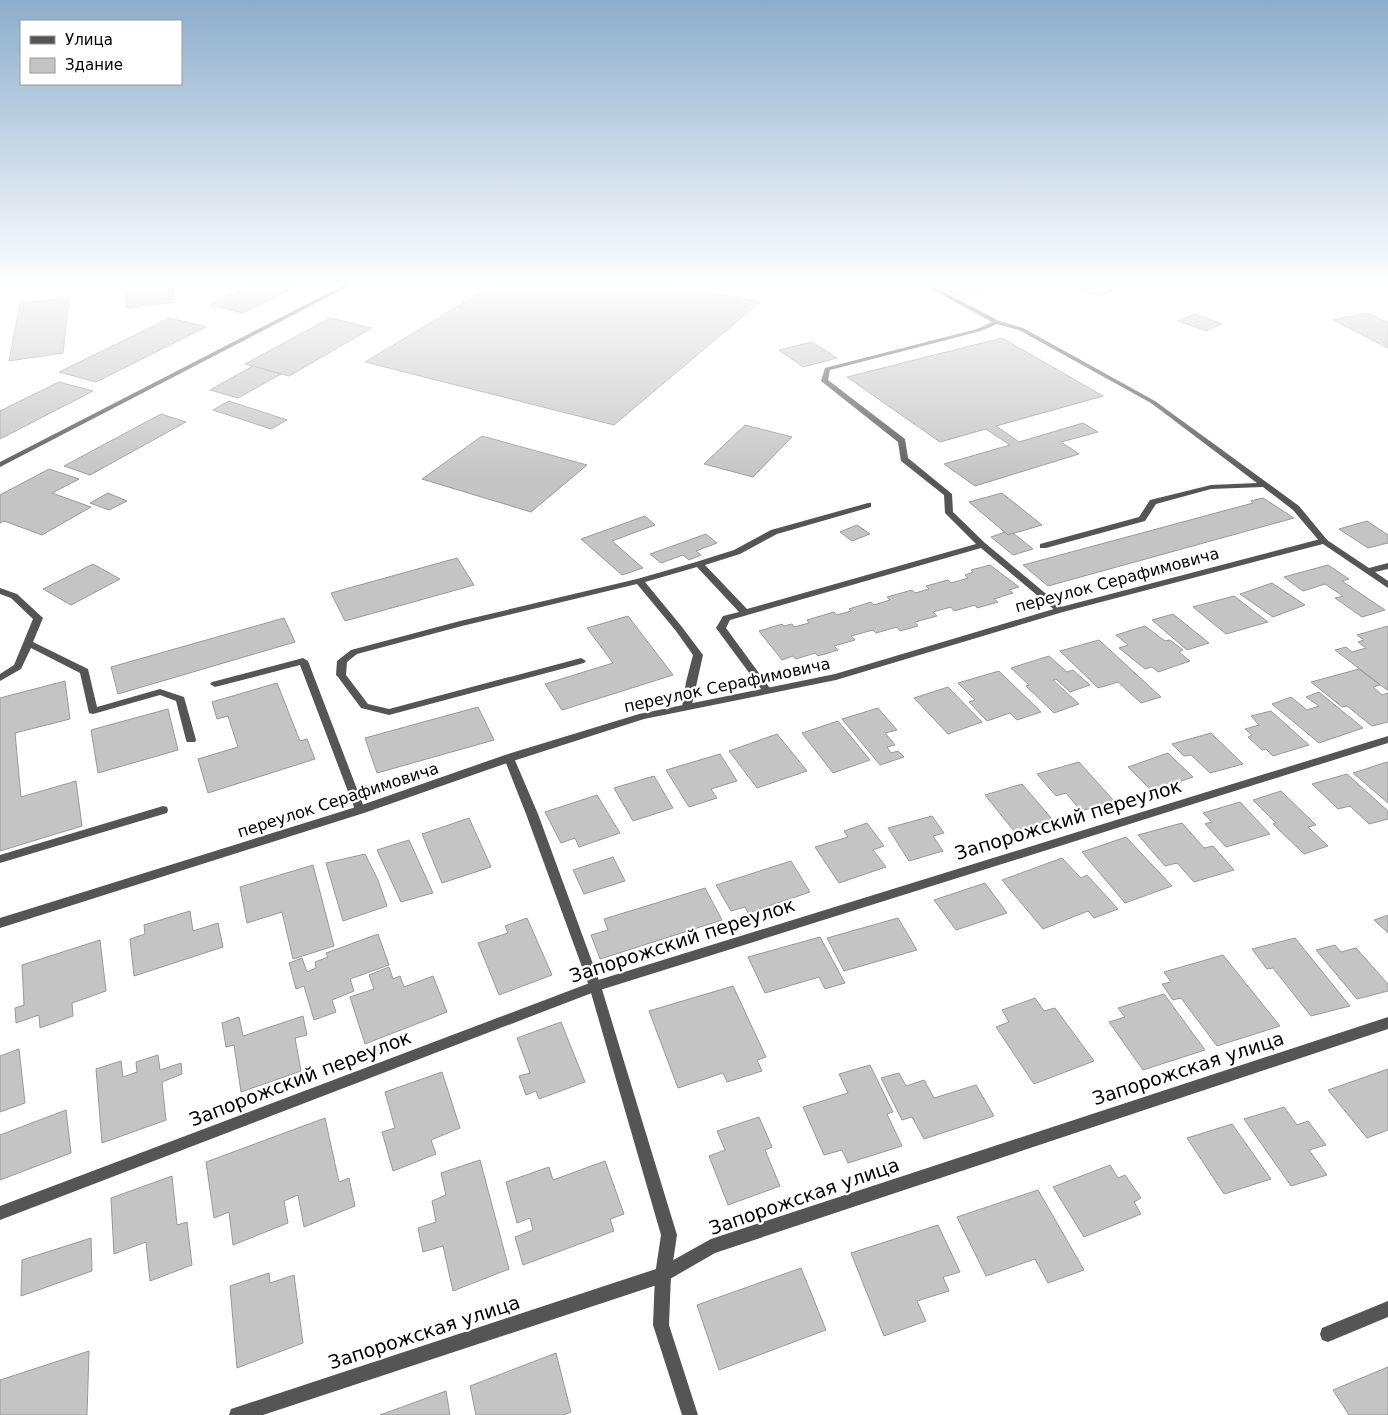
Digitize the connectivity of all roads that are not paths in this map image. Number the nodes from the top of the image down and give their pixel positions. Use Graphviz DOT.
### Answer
graph roads {
  1 [pos="224,349"];
  2 [pos="905,349"];
  3 [pos="1057,349"];
  4 [pos="0,465"];
  5 [pos="1266,485"];
  6 [pos="868,505"];
  7 [pos="1324,541"];
  8 [pos="982,545"];
  9 [pos="1043,546"];
  10 [pos="699,564"];
  11 [pos="1388,566"];
  12 [pos="1368,571"];
  13 [pos="639,581"];
  14 [pos="1388,585"];
  15 [pos="0,591"];
  16 [pos="1060,610"];
  17 [pos="745,613"];
  18 [pos="28,643"];
  19 [pos="581,661"];
  20 [pos="0,678"];
  21 [pos="216,684"];
  22 [pos="767,691"];
  23 [pos="688,707"];
  24 [pos="1388,739"];
  25 [pos="191,740"];
  26 [pos="509,758"];
  27 [pos="163,810"];
  28 [pos="360,810"];
  29 [pos="0,860"];
  30 [pos="0,923"];
  31 [pos="595,986"];
  32 [pos="1388,1023"];
  33 [pos="0,1214"];
  34 [pos="663,1275"];
  35 [pos="1388,1309"];
  36 [pos="1328,1334"];
  37 [pos="236,1415"];
  38 [pos="690,1415"];
  1 -- 4 [label="street"];
  2 -- 8 [label="street"];
  3 -- 5 [label="street"];
  5 -- 7 [label="street"];
  5 -- 9 [label="street"];
  6 -- 10 [label="street"];
  7 -- 12 [label="street"];
  7 -- 16 [label="street, переулок Серафимовича"];
  8 -- 16 [label="street"];
  8 -- 17 [label="street"];
  10 -- 13 [label="street"];
  10 -- 17 [label="street"];
  11 -- 12 [label="street"];
  12 -- 14 [label="street"];
  13 -- 19 [label="street"];
  13 -- 23 [label="street"];
  15 -- 18 [label="street"];
  16 -- 22 [label="street, переулок Серафимовича"];
  17 -- 22 [label="street"];
  18 -- 20 [label="street"];
  18 -- 25 [label="street"];
  21 -- 28 [label="street"];
  22 -- 23 [label="street, переулок Серафимовича"];
  23 -- 26 [label="street, переулок Серафимовича"];
  24 -- 31 [label="street, Запорожский переулок"];
  26 -- 28 [label="street, переулок Серафимовича"];
  26 -- 31 [label="street"];
  27 -- 29 [label="street"];
  28 -- 30 [label="street, переулок Серафимовича"];
  31 -- 33 [label="street, Запорожский переулок"];
  31 -- 34 [label="street"];
  32 -- 34 [label="street, Запорожская улица"];
  34 -- 37 [label="street, Запорожская улица"];
  34 -- 38 [label="street"];
  35 -- 36 [label="street"];
}
